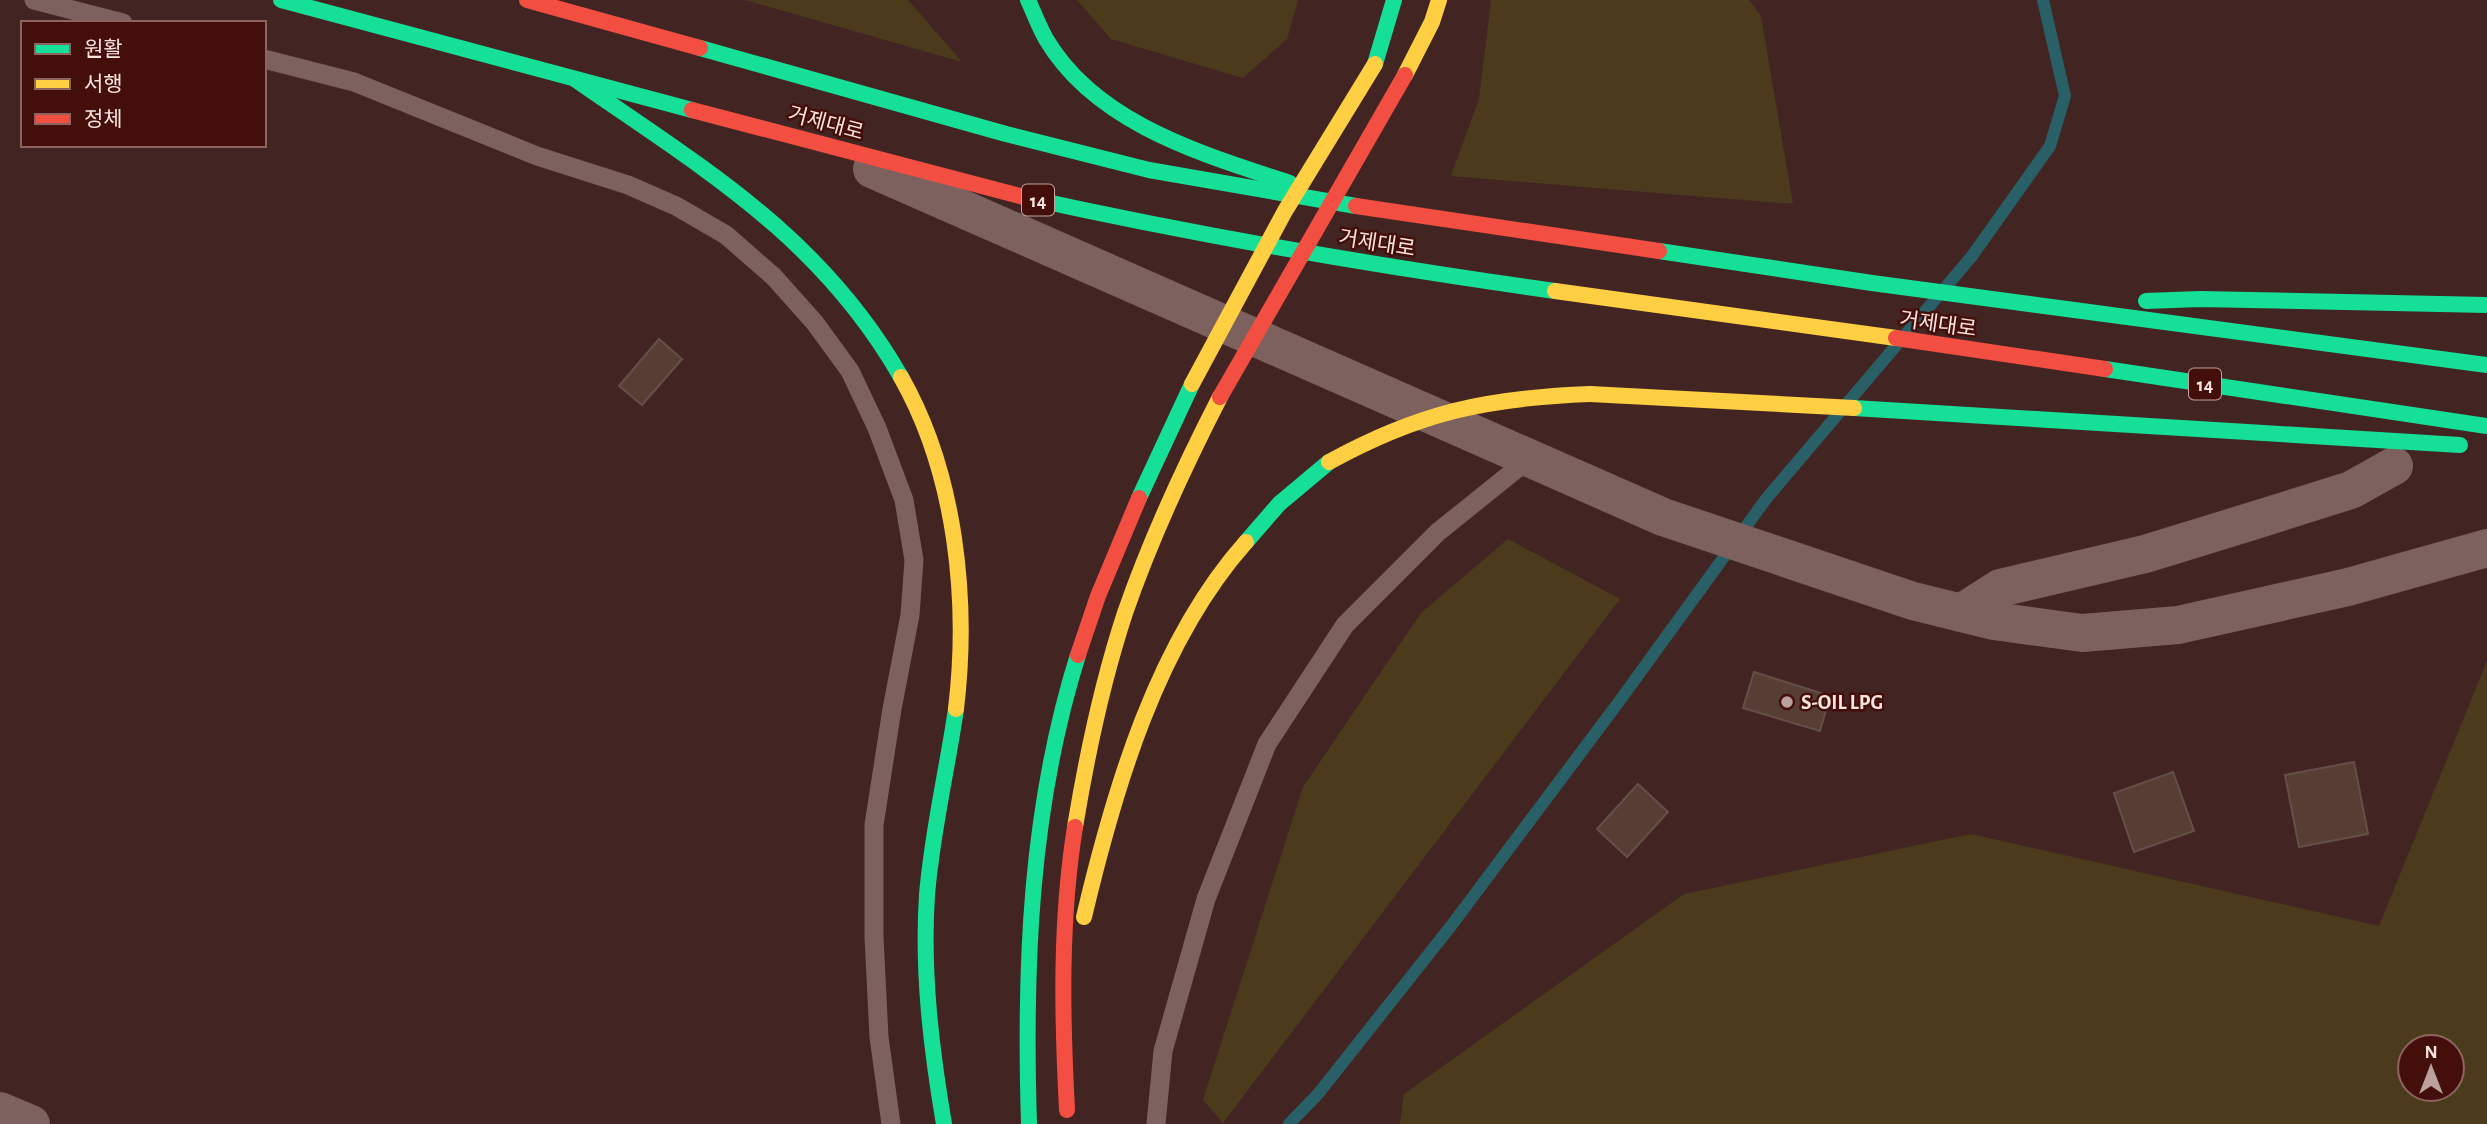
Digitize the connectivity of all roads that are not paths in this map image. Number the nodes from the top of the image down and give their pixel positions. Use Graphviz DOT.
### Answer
graph roads {
  1 [pos="34,0"];
  2 [pos="281,0"];
  3 [pos="527,0"];
  4 [pos="1028,0"];
  5 [pos="1394,0"];
  6 [pos="1439,0"];
  7 [pos="115,21"];
  8 [pos="266,60"];
  9 [pos="571,77"];
  10 [pos="799,138"];
  11 [pos="1359,206"];
  12 [pos="2032,303"];
  13 [pos="2487,305"];
  14 [pos="2487,365"];
  15 [pos="2487,426"];
  16 [pos="2473,445"];
  17 [pos="1529,459"];
  18 [pos="2394,466"];
  19 [pos="2487,548"];
  20 [pos="1961,613"];
  21 [pos="0,1111"];
  22 [pos="1067,1117"];
  23 [pos="31,1124"];
  24 [pos="891,1124"];
  25 [pos="944,1124"];
  26 [pos="1029,1124"];
  27 [pos="1156,1124"];
  1 -- 7 [label="lane"];
  2 -- 9 [label="main road, 거제대로 / 14"];
  3 -- 11 [label="main road, 거제대로"];
  4 -- 11 [label="main road"];
  5 -- 26 [label="main road, bridge"];
  6 -- 22 [label="main road, bridge"];
  8 -- 24 [label="lane"];
  9 -- 10 [label="main road, 거제대로 / 14"];
  9 -- 25 [label="main road"];
  10 -- 15 [label="main road, 거제대로 / 14"];
  10 -- 17 [label="street"];
  11 -- 12 [label="main road, 거제대로"];
  12 -- 13 [label="main road"];
  12 -- 14 [label="main road, 거제대로"];
  16 -- 22 [label="main road, bridge"];
  17 -- 20 [label="street"];
  17 -- 27 [label="lane"];
  18 -- 20 [label="street"];
  19 -- 20 [label="street"];
  21 -- 23 [label="street"];
}
